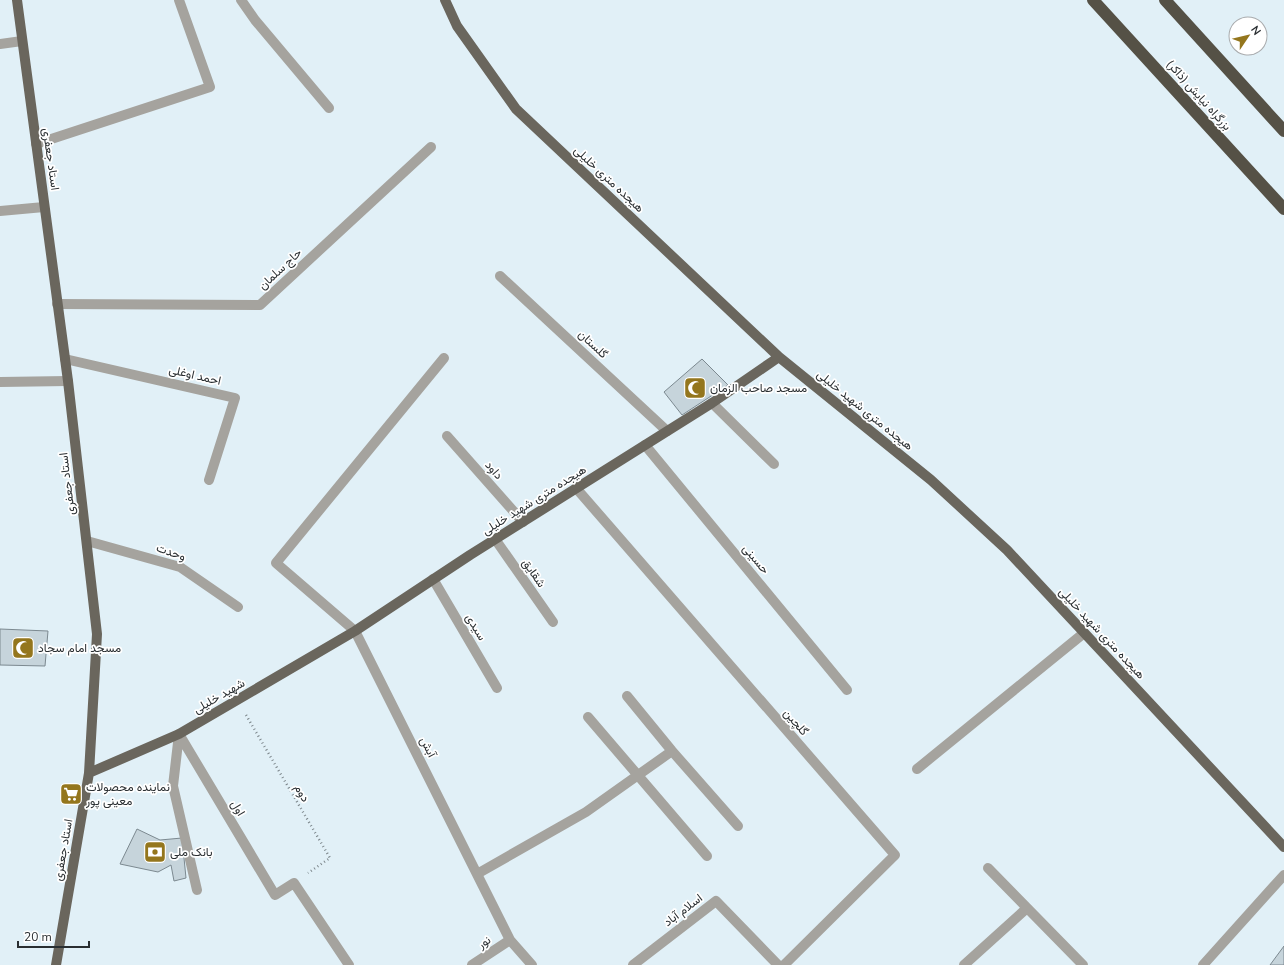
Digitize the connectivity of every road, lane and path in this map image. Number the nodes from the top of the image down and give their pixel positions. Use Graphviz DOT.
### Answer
graph roads {
  1 [pos="17,0"];
  2 [pos="179,0"];
  3 [pos="241,0"];
  4 [pos="445,0"];
  5 [pos="1093,0"];
  6 [pos="1165,0"];
  7 [pos="22,41"];
  8 [pos="0,44"];
  9 [pos="329,108"];
  10 [pos="1284,130"];
  11 [pos="36,144"];
  12 [pos="431,147"];
  13 [pos="44,207"];
  14 [pos="1284,209"];
  15 [pos="0,211"];
  16 [pos="500,276"];
  17 [pos="57,304"];
  18 [pos="778,357"];
  19 [pos="444,358"];
  20 [pos="65,360"];
  21 [pos="68,381"];
  22 [pos="0,382"];
  23 [pos="712,403"];
  24 [pos="667,431"];
  25 [pos="447,436"];
  26 [pos="645,445"];
  27 [pos="774,464"];
  28 [pos="209,480"];
  29 [pos="576,488"];
  30 [pos="523,522"];
  31 [pos="495,539"];
  32 [pos="87,541"];
  33 [pos="433,580"];
  34 [pos="238,607"];
  35 [pos="553,622"];
  36 [pos="355,631"];
  37 [pos="1084,633"];
  38 [pos="497,688"];
  39 [pos="846,690"];
  40 [pos="627,696"];
  41 [pos="237,701"];
  42 [pos="588,717"];
  43 [pos="179,734"];
  44 [pos="672,751"];
  45 [pos="917,769"];
  46 [pos="89,773"];
  47 [pos="639,775"];
  48 [pos="738,826"];
  49 [pos="1284,847"];
  50 [pos="707,856"];
  51 [pos="988,868"];
  52 [pos="477,874"];
  53 [pos="1284,875"];
  54 [pos="294,882"];
  55 [pos="197,890"];
  56 [pos="1027,908"];
  57 [pos="510,940"];
  58 [pos="56,965"];
  59 [pos="349,965"];
  60 [pos="472,965"];
  61 [pos="532,965"];
  62 [pos="632,965"];
  63 [pos="778,965"];
  64 [pos="784,965"];
  65 [pos="964,965"];
  66 [pos="1083,965"];
  67 [pos="1203,965"];
  1 -- 7 [label="main road, استاد جعفری"];
  2 -- 11 [label="street"];
  3 -- 9 [label="street"];
  4 -- 18 [label="main road, هیجده متری خلیلی"];
  5 -- 14 [label="highway, بزرگراه نیایش (ذاکر)"];
  6 -- 10 [label="highway"];
  7 -- 8 [label="street"];
  7 -- 11 [label="main road, استاد جعفری"];
  11 -- 13 [label="main road, استاد جعفری"];
  12 -- 17 [label="street, حاج سلمان"];
  13 -- 15 [label="street"];
  13 -- 17 [label="main road, استاد جعفری"];
  16 -- 24 [label="street, گلستان"];
  17 -- 20 [label="main road, استاد جعفری"];
  18 -- 23 [label="main road, هیجده متری شهید خلیلی"];
  18 -- 37 [label="main road, هیجده متری شهید خلیلی"];
  19 -- 36 [label="street"];
  20 -- 21 [label="main road, استاد جعفری"];
  20 -- 28 [label="street, احمد اوغلی"];
  21 -- 22 [label="street"];
  21 -- 32 [label="main road, استاد جعفری"];
  23 -- 24 [label="main road, هیجده متری شهید خلیلی"];
  23 -- 27 [label="street"];
  24 -- 26 [label="main road, هیجده متری شهید خلیلی"];
  25 -- 30 [label="street, داود"];
  26 -- 29 [label="main road, هیجده متری شهید خلیلی"];
  26 -- 39 [label="street, حسینی"];
  29 -- 30 [label="main road, هیجده متری شهید خلیلی"];
  29 -- 64 [label="street, گلچین"];
  30 -- 31 [label="main road, هیجده متری شهید خلیلی"];
  31 -- 33 [label="main road, هیجده متری شهید خلیلی"];
  31 -- 35 [label="street, شقایق"];
  32 -- 34 [label="street, وحدت"];
  32 -- 46 [label="main road, استاد جعفری"];
  33 -- 36 [label="main road, هیجده متری شهید خلیلی"];
  33 -- 38 [label="street, سیدی"];
  36 -- 41 [label="main road, شهید خلیلی"];
  36 -- 52 [label="street, آبش"];
  37 -- 45 [label="street"];
  37 -- 49 [label="main road, هیجده متری شهید خلیلی"];
  40 -- 44 [label="street"];
  41 -- 43 [label="main road, شهید خلیلی"];
  41 -- 54 [label="path, دوم"];
  42 -- 47 [label="street"];
  43 -- 46 [label="main road, شهید خلیلی"];
  43 -- 54 [label="street, اول"];
  43 -- 55 [label="street"];
  44 -- 47 [label="street"];
  44 -- 48 [label="street"];
  46 -- 58 [label="main road, استاد جعفری"];
  47 -- 50 [label="street"];
  47 -- 52 [label="street"];
  51 -- 56 [label="street"];
  52 -- 57 [label="street, آبش"];
  53 -- 67 [label="street"];
  54 -- 59 [label="street"];
  56 -- 65 [label="street"];
  56 -- 66 [label="street"];
  57 -- 60 [label="street, نور"];
  57 -- 61 [label="street, آبش"];
  62 -- 63 [label="street, اسلام آباد"];
}
